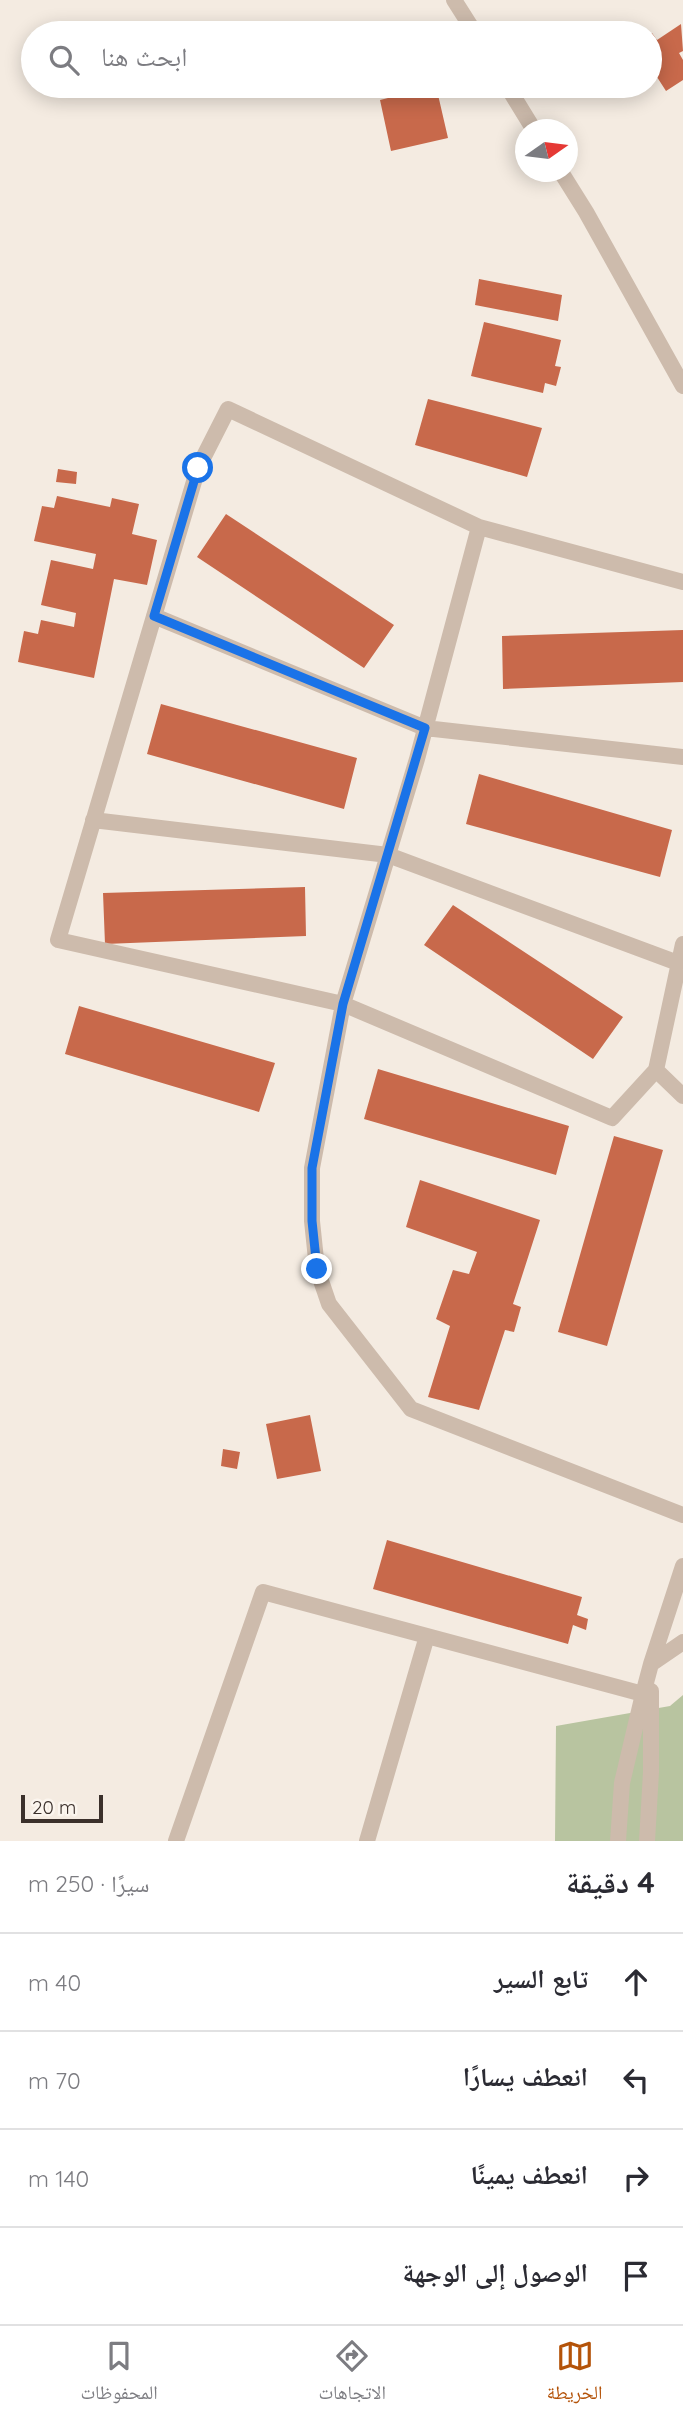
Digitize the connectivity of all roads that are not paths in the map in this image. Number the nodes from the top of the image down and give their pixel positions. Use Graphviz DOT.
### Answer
graph roads {
  1 [pos="454,0"];
  2 [pos="467,21"];
  3 [pos="514,98"];
  4 [pos="527,119"];
  5 [pos="567,182"];
  6 [pos="683,386"];
  7 [pos="479,527"];
  8 [pos="683,582"];
  9 [pos="154,616"];
  10 [pos="425,728"];
  11 [pos="683,757"];
  12 [pos="93,820"];
  13 [pos="388,855"];
  14 [pos="683,944"];
  15 [pos="678,963"];
  16 [pos="343,1004"];
  17 [pos="656,1070"];
  18 [pos="683,1096"];
  19 [pos="683,1515"];
  20 [pos="683,1566"];
  21 [pos="427,1636"];
  22 [pos="683,1642"];
  23 [pos="650,1664"];
  24 [pos="643,1694"];
  25 [pos="176,1841"];
  26 [pos="367,1841"];
  27 [pos="618,1841"];
  28 [pos="647,1841"];
  1 -- 2 [label="lane"];
  3 -- 4 [label="lane"];
  5 -- 6 [label="lane"];
  7 -- 8 [label="lane"];
  7 -- 9 [label="lane"];
  7 -- 10 [label="lane"];
  9 -- 10 [label="lane"];
  9 -- 12 [label="lane"];
  10 -- 11 [label="lane"];
  10 -- 13 [label="lane"];
  12 -- 13 [label="lane"];
  12 -- 16 [label="lane"];
  13 -- 15 [label="lane"];
  13 -- 16 [label="lane"];
  14 -- 15 [label="lane"];
  15 -- 17 [label="lane"];
  16 -- 17 [label="lane"];
  16 -- 19 [label="lane"];
  17 -- 18 [label="lane"];
  20 -- 23 [label="lane"];
  21 -- 24 [label="lane"];
  21 -- 25 [label="lane"];
  21 -- 26 [label="lane"];
  22 -- 23 [label="lane"];
  23 -- 24 [label="lane"];
  23 -- 28 [label="lane"];
  24 -- 27 [label="lane"];
}
